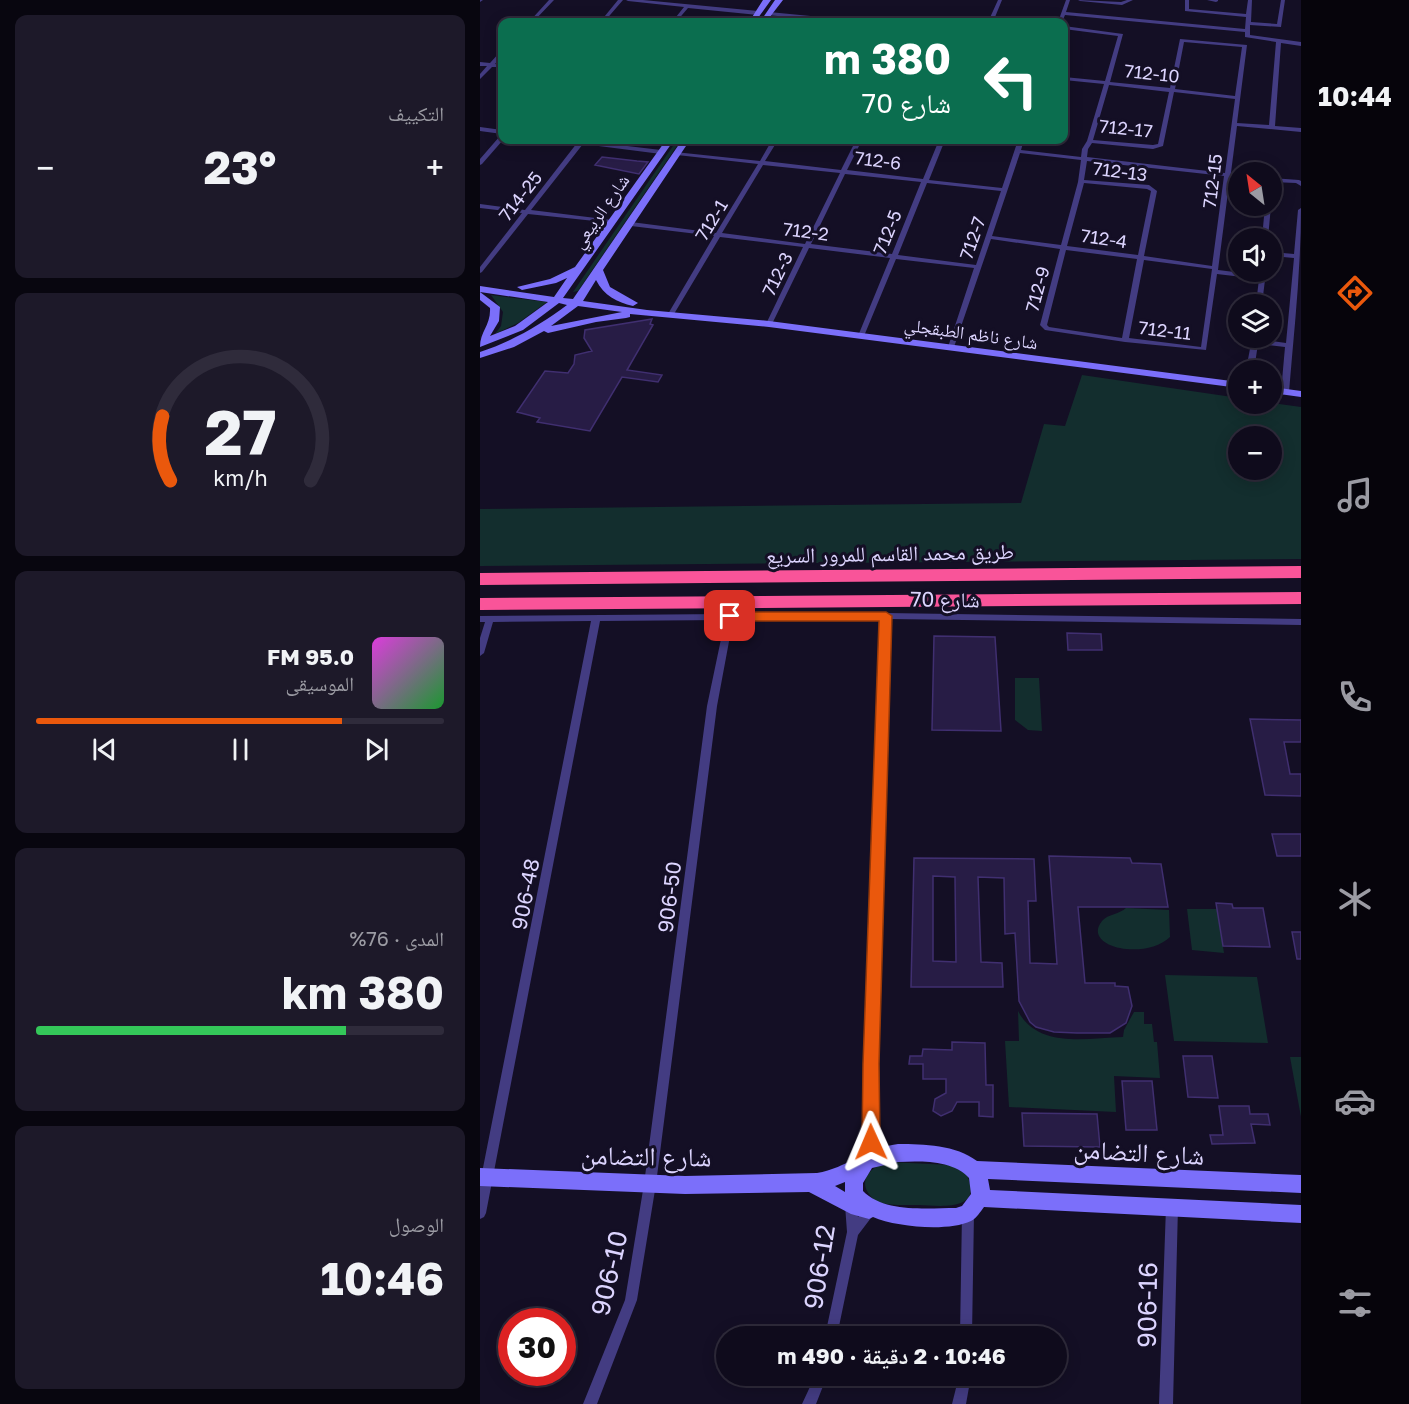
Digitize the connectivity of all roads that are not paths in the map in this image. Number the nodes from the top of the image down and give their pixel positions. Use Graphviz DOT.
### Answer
graph roads {
  1 [pos="552,0"];
  2 [pos="621,0"];
  3 [pos="628,0"];
  4 [pos="768,0"];
  5 [pos="779,0"];
  6 [pos="1000,0"];
  7 [pos="1068,0"];
  8 [pos="1080,0"];
  9 [pos="1131,0"];
  10 [pos="1187,0"];
  11 [pos="1209,0"];
  12 [pos="1250,0"];
  13 [pos="1283,0"];
  14 [pos="1216,1"];
  15 [pos="687,6"];
  16 [pos="758,13"];
  17 [pos="1064,13"];
  18 [pos="769,15"];
  19 [pos="1248,16"];
  20 [pos="535,18"];
  21 [pos="605,18"];
  22 [pos="677,18"];
  23 [pos="755,18"];
  24 [pos="766,18"];
  25 [pos="801,18"];
  26 [pos="992,18"];
  27 [pos="1062,18"];
  28 [pos="1248,23"];
  29 [pos="1068,28"];
  30 [pos="1247,31"];
  31 [pos="1279,41"];
  32 [pos="1301,44"];
  33 [pos="498,57"];
  34 [pos="480,64"];
  35 [pos="491,65"];
  36 [pos="498,66"];
  37 [pos="480,77"];
  38 [pos="1068,79"];
  39 [pos="1108,84"];
  40 [pos="1173,90"];
  41 [pos="1238,98"];
  42 [pos="1235,124"];
  43 [pos="1272,128"];
  44 [pos="480,129"];
  45 [pos="1301,130"];
  46 [pos="498,131"];
  47 [pos="1090,141"];
  48 [pos="498,142"];
  49 [pos="580,144"];
  50 [pos="604,144"];
  51 [pos="667,144"];
  52 [pos="683,144"];
  53 [pos="773,144"];
  54 [pos="857,144"];
  55 [pos="940,144"];
  56 [pos="1020,144"];
  57 [pos="1017,151"];
  58 [pos="661,152"];
  59 [pos="677,153"];
  60 [pos="1085,159"];
  61 [pos="762,162"];
  62 [pos="1230,162"];
  63 [pos="480,163"];
  64 [pos="843,172"];
  65 [pos="1228,175"];
  66 [pos="1282,180"];
  67 [pos="925,181"];
  68 [pos="1081,182"];
  69 [pos="1301,184"];
  70 [pos="1004,190"];
  71 [pos="1226,190"];
  72 [pos="480,206"];
  73 [pos="1301,210"];
  74 [pos="527,211"];
  75 [pos="612,222"];
  76 [pos="631,224"];
  77 [pos="720,235"];
  78 [pos="988,237"];
  79 [pos="807,246"];
  80 [pos="1064,247"];
  81 [pos="1299,253"];
  82 [pos="1282,254"];
  83 [pos="893,257"];
  84 [pos="1142,258"];
  85 [pos="580,267"];
  86 [pos="978,267"];
  87 [pos="1216,270"];
  88 [pos="480,271"];
  89 [pos="1228,271"];
  90 [pos="599,272"];
  91 [pos="480,282"];
  92 [pos="522,287"];
  93 [pos="480,289"];
  94 [pos="480,295"];
  95 [pos="559,297"];
  96 [pos="579,300"];
  97 [pos="633,303"];
  98 [pos="672,312"];
  99 [pos="647,313"];
  100 [pos="770,324"];
  101 [pos="861,336"];
  102 [pos="1125,340"];
  103 [pos="480,343"];
  104 [pos="1282,344"];
  105 [pos="510,345"];
  106 [pos="1290,346"];
  107 [pos="951,347"];
  108 [pos="480,355"];
  109 [pos="1228,384"];
  110 [pos="1282,392"];
  111 [pos="1285,392"];
  112 [pos="1301,394"];
  113 [pos="1301,572"];
  114 [pos="480,579"];
  115 [pos="1301,598"];
  116 [pos="480,604"];
  117 [pos="730,616"];
  118 [pos="886,616"];
  119 [pos="490,619"];
  120 [pos="596,619"];
  121 [pos="480,620"];
  122 [pos="1301,622"];
  123 [pos="480,653"];
  124 [pos="873,1159"];
  125 [pos="974,1170"];
  126 [pos="484,1177"];
  127 [pos="811,1183"];
  128 [pos="650,1184"];
  129 [pos="1301,1184"];
  130 [pos="980,1198"];
  131 [pos="851,1205"];
  132 [pos="1172,1207"];
  133 [pos="870,1210"];
  134 [pos="480,1213"];
  135 [pos="969,1213"];
  136 [pos="1301,1214"];
  137 [pos="853,1232"];
  138 [pos="833,1326"];
  139 [pos="966,1326"];
  140 [pos="817,1386"];
  141 [pos="963,1386"];
  142 [pos="591,1404"];
  143 [pos="809,1404"];
  144 [pos="959,1404"];
  145 [pos="1166,1404"];
  1 -- 20 [label="street"];
  2 -- 21 [label="street"];
  3 -- 15 [label="street"];
  4 -- 16 [label="street"];
  5 -- 18 [label="street"];
  6 -- 26 [label="street"];
  7 -- 17 [label="street"];
  8 -- 9 [label="street"];
  10 -- 19 [label="street"];
  11 -- 14 [label="street"];
  12 -- 19 [label="street"];
  13 -- 28 [label="street"];
  15 -- 16 [label="street"];
  15 -- 22 [label="street"];
  16 -- 23 [label="street"];
  17 -- 27 [label="street"];
  17 -- 30 [label="street"];
  18 -- 24 [label="street"];
  18 -- 25 [label="street"];
  19 -- 28 [label="street"];
  28 -- 30 [label="street"];
  29 -- 39 [label="street, 712-17"];
  30 -- 31 [label="street"];
  31 -- 32 [label="street"];
  31 -- 43 [label="street"];
  33 -- 35 [label="street"];
  34 -- 35 [label="street"];
  35 -- 36 [label="street"];
  35 -- 37 [label="street"];
  38 -- 39 [label="street, 712-10"];
  39 -- 40 [label="street, 712-10"];
  39 -- 47 [label="street, 712-17"];
  40 -- 41 [label="street, 712-10"];
  40 -- 41 [label="street, 712-15"];
  40 -- 47 [label="street, 712-17"];
  41 -- 42 [label="street, 712-15"];
  42 -- 43 [label="street"];
  42 -- 62 [label="street, 712-15"];
  43 -- 45 [label="street"];
  44 -- 46 [label="street"];
  47 -- 60 [label="street"];
  48 -- 63 [label="street"];
  49 -- 74 [label="street, 714-25"];
  50 -- 58 [label="street"];
  51 -- 58 [label="street, شارع الربيعي"];
  52 -- 59 [label="street, شارع الربيعي"];
  53 -- 61 [label="street, 712-1"];
  54 -- 64 [label="street, 712-3"];
  55 -- 67 [label="street, 712-5"];
  56 -- 57 [label="street, 712-7"];
  57 -- 60 [label="street"];
  57 -- 70 [label="street, 712-7"];
  58 -- 75 [label="street, شارع الربيعي"];
  59 -- 61 [label="street, 712-6"];
  59 -- 76 [label="street, شارع الربيعي"];
  60 -- 65 [label="street"];
  60 -- 68 [label="street"];
  61 -- 64 [label="street, 712-6"];
  61 -- 77 [label="street, 712-1"];
  64 -- 67 [label="street, 712-6"];
  64 -- 79 [label="street, 712-3"];
  65 -- 71 [label="street, 712-15"];
  66 -- 69 [label="street"];
  67 -- 70 [label="street, 712-6"];
  67 -- 83 [label="street, 712-5"];
  68 -- 80 [label="street, 712-13"];
  68 -- 84 [label="street, 712-13"];
  70 -- 78 [label="street, 712-7"];
  71 -- 87 [label="street, 712-15"];
  72 -- 74 [label="street"];
  73 -- 81 [label="street"];
  74 -- 75 [label="street"];
  74 -- 88 [label="street, 714-25"];
  75 -- 85 [label="street, شارع الربيعي"];
  76 -- 77 [label="street, 712-2"];
  76 -- 90 [label="street, شارع الربيعي"];
  77 -- 79 [label="street, 712-2"];
  77 -- 98 [label="street, 712-1"];
  78 -- 80 [label="street, 712-4"];
  78 -- 86 [label="street, 712-7"];
  79 -- 83 [label="street, 712-2"];
  79 -- 100 [label="street, 712-3"];
  80 -- 84 [label="street, 712-4"];
  80 -- 102 [label="street, 712-9"];
  81 -- 82 [label="street"];
  81 -- 106 [label="street"];
  83 -- 86 [label="street, 712-2"];
  83 -- 101 [label="street, 712-5"];
  84 -- 87 [label="street, 712-4"];
  84 -- 102 [label="street, 712-11"];
  85 -- 92 [label="street"];
  85 -- 95 [label="street, شارع الربيعي"];
  86 -- 107 [label="street, 712-7"];
  87 -- 89 [label="street, 712-4"];
  87 -- 102 [label="street, 712-11"];
  90 -- 96 [label="street, شارع الربيعي"];
  90 -- 97 [label="street"];
  91 -- 92 [label="street, شارع ناظم الطبقجلي"];
  92 -- 95 [label="street, شارع ناظم الطبقجلي"];
  93 -- 95 [label="street, شارع ناظم الطبقجلي"];
  94 -- 103 [label="street"];
  95 -- 96 [label="street, شارع ناظم الطبقجلي"];
  95 -- 103 [label="street, شارع الربيعي"];
  96 -- 97 [label="street, شارع ناظم الطبقجلي"];
  96 -- 99 [label="street, شارع ناظم الطبقجلي"];
  96 -- 105 [label="street, شارع الربيعي"];
  97 -- 98 [label="street, شارع ناظم الطبقجلي"];
  98 -- 99 [label="street, شارع ناظم الطبقجلي"];
  98 -- 100 [label="street, شارع ناظم الطبقجلي"];
  99 -- 105 [label="street"];
  100 -- 101 [label="street, شارع ناظم الطبقجلي"];
  101 -- 107 [label="street, شارع ناظم الطبقجلي"];
  104 -- 106 [label="street"];
  105 -- 108 [label="street"];
  106 -- 111 [label="street"];
  107 -- 109 [label="street, شارع ناظم الطبقجلي"];
  110 -- 111 [label="street"];
  111 -- 112 [label="street"];
  113 -- 114 [label="highway, طريق محمد القاسم للمرور السريع"];
  115 -- 116 [label="highway"];
  117 -- 118 [label="street, شارع 70"];
  117 -- 120 [label="street, شارع 70"];
  117 -- 128 [label="street, 906-50"];
  118 -- 122 [label="street, شارع 70"];
  118 -- 124 [label="street"];
  119 -- 120 [label="street, شارع 70"];
  119 -- 121 [label="street, شارع 70"];
  119 -- 123 [label="street"];
  120 -- 126 [label="street, 906-48"];
  124 -- 125 [label="street, شارع التضامن"];
  124 -- 127 [label="street, شارع التضامن"];
  124 -- 133 [label="street"];
  125 -- 129 [label="street, شارع التضامن"];
  125 -- 130 [label="street"];
  126 -- 128 [label="street, شارع التضامن"];
  126 -- 134 [label="street, 906-48"];
  127 -- 128 [label="street, شارع التضامن"];
  127 -- 131 [label="street, شارع التضامن"];
  128 -- 142 [label="street, 906-10"];
  130 -- 132 [label="street"];
  130 -- 135 [label="street"];
  131 -- 133 [label="street, شارع التضامن"];
  131 -- 137 [label="street, 906-12"];
  132 -- 136 [label="street"];
  132 -- 145 [label="street, 906-16"];
  133 -- 135 [label="street, شارع التضامن"];
  133 -- 137 [label="street"];
  135 -- 139 [label="street"];
  137 -- 138 [label="street, 906-12"];
  140 -- 143 [label="street"];
  141 -- 144 [label="street"];
}
